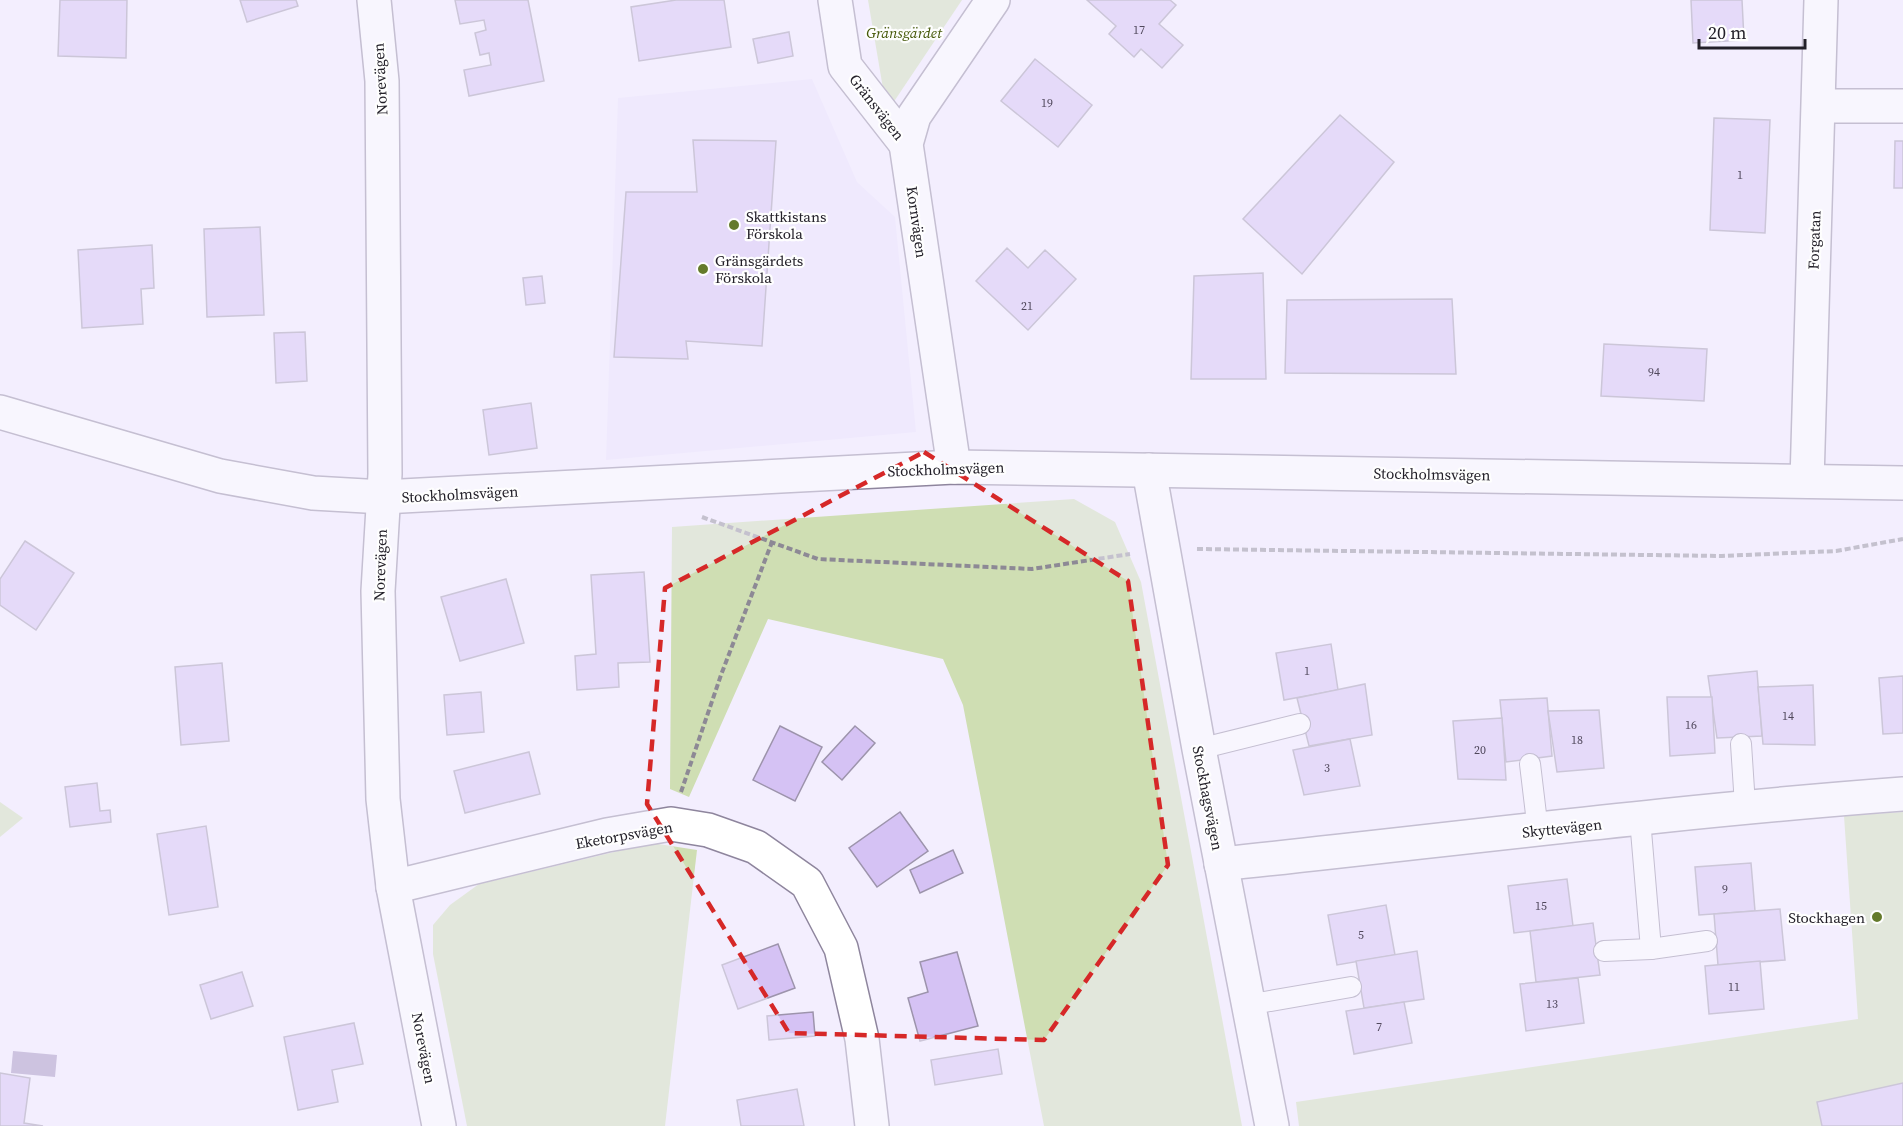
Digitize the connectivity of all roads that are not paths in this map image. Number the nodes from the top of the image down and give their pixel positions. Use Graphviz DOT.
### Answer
graph roads {
  1 [pos="374,0"];
  2 [pos="835,0"];
  3 [pos="993,0"];
  4 [pos="1821,0"];
  5 [pos="1819,105"];
  6 [pos="1903,106"];
  7 [pos="906,144"];
  8 [pos="0,412"];
  9 [pos="954,467"];
  10 [pos="1149,470"];
  11 [pos="1807,481"];
  12 [pos="1903,483"];
  13 [pos="383,497"];
  14 [pos="1300,723"];
  15 [pos="1742,744"];
  16 [pos="1199,749"];
  17 [pos="1530,764"];
  18 [pos="1903,794"];
  19 [pos="1745,805"];
  20 [pos="1640,819"];
  21 [pos="1538,831"];
  22 [pos="1221,864"];
  23 [pos="393,887"];
  24 [pos="1707,940"];
  25 [pos="1651,949"];
  26 [pos="1604,951"];
  27 [pos="1351,987"];
  28 [pos="1247,1005"];
  29 [pos="439,1126"];
  30 [pos="872,1126"];
  31 [pos="1272,1126"];
  1 -- 13 [label="street, Norevägen"];
  2 -- 7 [label="street, Gränsvägen"];
  3 -- 7 [label="street, Kornvägen"];
  4 -- 5 [label="street, Forgatan"];
  5 -- 6 [label="street"];
  5 -- 11 [label="street, Forgatan"];
  7 -- 9 [label="street, Kornvägen"];
  8 -- 13 [label="street, Stockholmsvägen"];
  9 -- 10 [label="street, Stockholmsvägen"];
  9 -- 13 [label="street, Stockholmsvägen"];
  10 -- 11 [label="street, Stockholmsvägen"];
  10 -- 16 [label="street, Stockhagsvägen"];
  11 -- 12 [label="street, Stockholmsvägen"];
  13 -- 23 [label="street, Norevägen"];
  14 -- 16 [label="lane"];
  15 -- 19 [label="lane"];
  16 -- 22 [label="street, Stockhagsvägen"];
  17 -- 21 [label="lane"];
  18 -- 19 [label="street, Skyttevägen"];
  19 -- 20 [label="street, Skyttevägen"];
  20 -- 21 [label="street, Skyttevägen"];
  20 -- 25 [label="lane"];
  21 -- 22 [label="street, Skyttevägen"];
  22 -- 28 [label="street, Stockhagsvägen"];
  23 -- 29 [label="street, Norevägen"];
  23 -- 30 [label="street, Eketorpsvägen"];
  24 -- 25 [label="lane"];
  25 -- 26 [label="lane"];
  27 -- 28 [label="lane"];
  28 -- 31 [label="street, Stockhagsvägen"];
}
